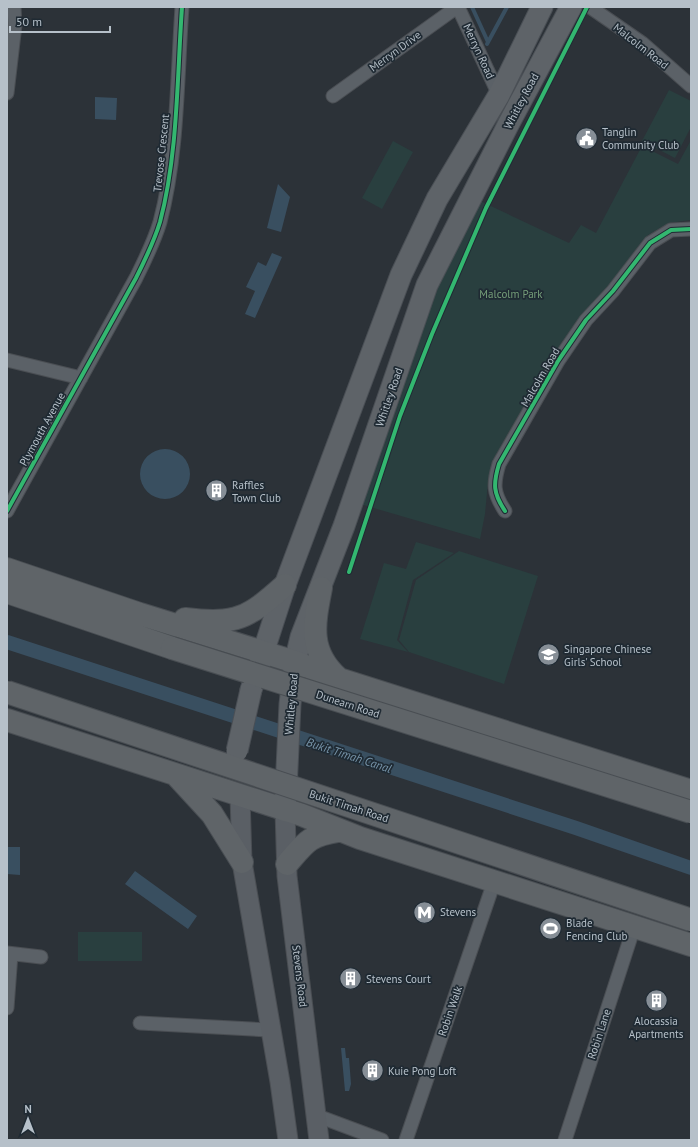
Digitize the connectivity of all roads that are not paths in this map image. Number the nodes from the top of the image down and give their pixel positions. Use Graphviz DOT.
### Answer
graph roads {
  1 [pos="14,7"];
  2 [pos="182,7"];
  3 [pos="457,7"];
  4 [pos="542,7"];
  5 [pos="571,7"];
  6 [pos="590,7"];
  7 [pos="691,86"];
  8 [pos="7,93"];
  9 [pos="499,95"];
  10 [pos="333,96"];
  11 [pos="691,229"];
  12 [pos="7,360"];
  13 [pos="81,378"];
  14 [pos="7,511"];
  15 [pos="505,511"];
  16 [pos="7,569"];
  17 [pos="285,585"];
  18 [pos="321,588"];
  19 [pos="7,592"];
  20 [pos="140,614"];
  21 [pos="264,652"];
  22 [pos="295,662"];
  23 [pos="339,679"];
  24 [pos="7,692"];
  25 [pos="7,720"];
  26 [pos="173,773"];
  27 [pos="691,791"];
  28 [pos="240,796"];
  29 [pos="285,811"];
  30 [pos="691,812"];
  31 [pos="338,831"];
  32 [pos="242,862"];
  33 [pos="287,864"];
  34 [pos="497,883"];
  35 [pos="691,920"];
  36 [pos="634,928"];
  37 [pos="691,945"];
  38 [pos="9,954"];
  39 [pos="41,957"];
  40 [pos="7,1008"];
  41 [pos="140,1023"];
  42 [pos="270,1030"];
  43 [pos="315,1116"];
  44 [pos="288,1140"];
  45 [pos="319,1140"];
  46 [pos="382,1140"];
  47 [pos="406,1140"];
  48 [pos="565,1140"];
  1 -- 8 [label="street"];
  2 -- 13 [label="street, Trevose Crescent"];
  3 -- 9 [label="street, Merryn Road"];
  3 -- 10 [label="street, Merryn Drive"];
  4 -- 9 [label="main road, Whitley Road"];
  5 -- 18 [label="main road, Whitley Road"];
  6 -- 7 [label="street, Malcolm Road"];
  9 -- 17 [label="main road, Whitley Road"];
  11 -- 15 [label="street, Malcolm Road"];
  12 -- 13 [label="street"];
  13 -- 14 [label="street, Plymouth Avenue"];
  16 -- 20 [label="highway"];
  17 -- 20 [label="highway"];
  17 -- 21 [label="main road, Whitley Road"];
  18 -- 22 [label="main road, Whitley Road"];
  18 -- 23 [label="highway"];
  19 -- 30 [label="highway, Dunearn Road, bridge"];
  20 -- 21 [label="highway"];
  21 -- 22 [label="highway"];
  21 -- 28 [label="main road, Whitley Road, bridge"];
  22 -- 23 [label="highway"];
  22 -- 29 [label="main road, Whitley Road"];
  23 -- 27 [label="highway"];
  24 -- 35 [label="highway, Bukit Timah Road, bridge"];
  25 -- 26 [label="highway"];
  26 -- 28 [label="highway"];
  26 -- 32 [label="highway"];
  28 -- 29 [label="highway"];
  28 -- 32 [label="main road"];
  29 -- 31 [label="highway"];
  29 -- 33 [label="main road, Stevens Road"];
  31 -- 33 [label="highway"];
  31 -- 34 [label="highway"];
  32 -- 42 [label="main road"];
  33 -- 43 [label="main road, Stevens Road"];
  34 -- 36 [label="highway"];
  34 -- 47 [label="street, Robin Walk"];
  36 -- 37 [label="highway"];
  36 -- 48 [label="street, Robin Lane"];
  38 -- 39 [label="street"];
  38 -- 40 [label="street"];
  41 -- 42 [label="street"];
  42 -- 44 [label="main road"];
  43 -- 45 [label="main road, Stevens Road"];
  43 -- 46 [label="street"];
}
